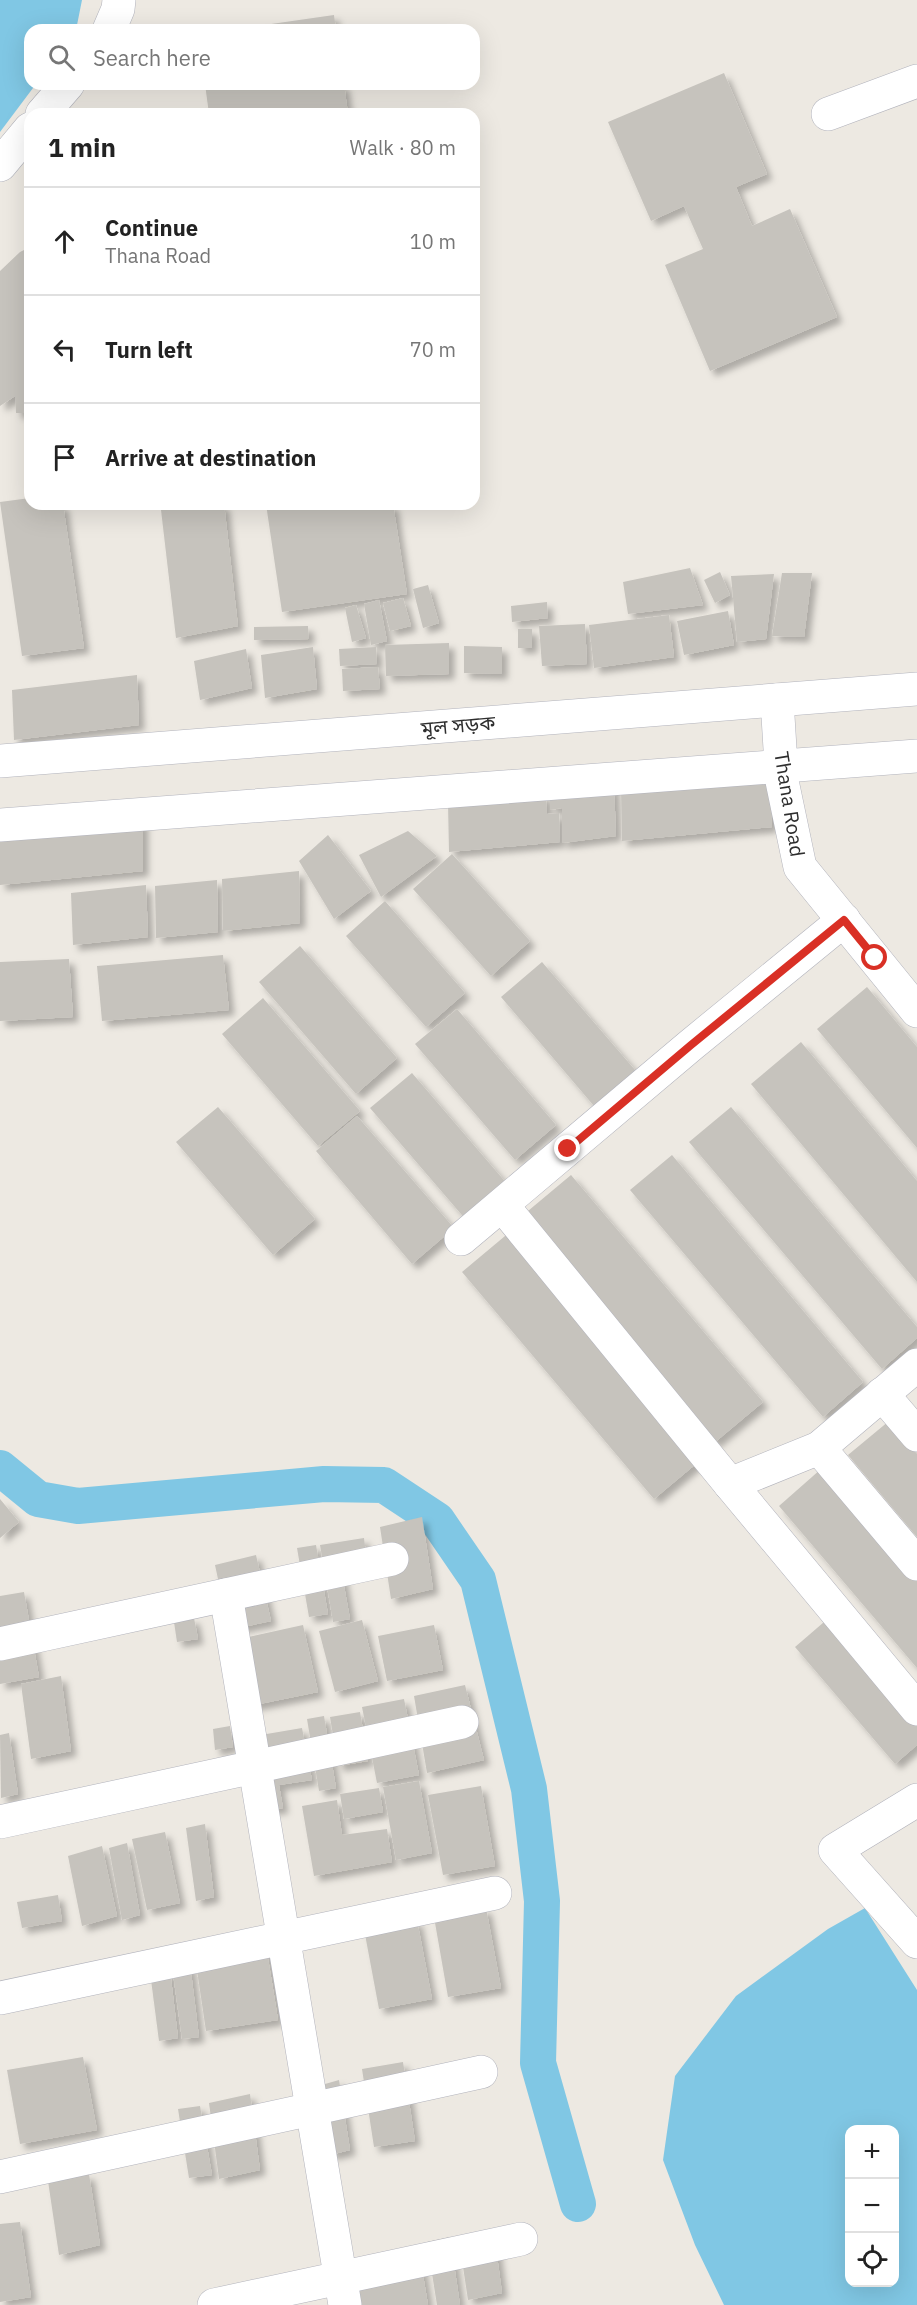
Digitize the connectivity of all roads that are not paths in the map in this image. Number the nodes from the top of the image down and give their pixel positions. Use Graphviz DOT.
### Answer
graph roads {
  1 [pos="119,0"];
  2 [pos="112,24"];
  3 [pos="917,81"];
  4 [pos="63,90"];
  5 [pos="47,108"];
  6 [pos="828,114"];
  7 [pos="24,136"];
  8 [pos="0,165"];
  9 [pos="917,689"];
  10 [pos="777,700"];
  11 [pos="917,756"];
  12 [pos="0,761"];
  13 [pos="781,765"];
  14 [pos="0,825"];
  15 [pos="844,920"];
  16 [pos="917,1011"];
  17 [pos="502,1205"];
  18 [pos="461,1239"];
  19 [pos="917,1365"];
  20 [pos="882,1394"];
  21 [pos="917,1435"];
  22 [pos="819,1448"];
  23 [pos="730,1485"];
  24 [pos="392,1558"];
  25 [pos="917,1564"];
  26 [pos="226,1595"];
  27 [pos="0,1644"];
  28 [pos="917,1709"];
  29 [pos="462,1722"];
  30 [pos="255,1766"];
  31 [pos="917,1800"];
  32 [pos="0,1822"];
  33 [pos="495,1893"];
  34 [pos="284,1938"];
  35 [pos="917,1942"];
  36 [pos="0,1998"];
  37 [pos="481,2072"];
  38 [pos="312,2109"];
  39 [pos="0,2177"];
  40 [pos="521,2239"];
  41 [pos="343,2291"];
  42 [pos="214,2305"];
  1 -- 2 [label="street"];
  3 -- 6 [label="street"];
  4 -- 5 [label="street"];
  7 -- 8 [label="street"];
  9 -- 10 [label="street, মূল সড়ক"];
  10 -- 12 [label="street, মূল সড়ক"];
  10 -- 13 [label="street, Thana Road"];
  11 -- 13 [label="street"];
  13 -- 14 [label="street"];
  13 -- 15 [label="street, Thana Road"];
  15 -- 16 [label="street, Thana Road"];
  15 -- 17 [label="street"];
  17 -- 18 [label="street"];
  17 -- 23 [label="street"];
  19 -- 20 [label="street"];
  20 -- 21 [label="street"];
  20 -- 22 [label="street"];
  22 -- 23 [label="street"];
  22 -- 25 [label="street"];
  23 -- 28 [label="street"];
  24 -- 26 [label="street"];
  26 -- 27 [label="street"];
  26 -- 30 [label="street"];
  29 -- 30 [label="street"];
  30 -- 32 [label="street"];
  30 -- 34 [label="street"];
  31 -- 35 [label="street"];
  33 -- 34 [label="street"];
  34 -- 36 [label="street"];
  34 -- 38 [label="street"];
  37 -- 38 [label="street"];
  38 -- 39 [label="street"];
  38 -- 41 [label="street"];
  40 -- 41 [label="street"];
  41 -- 42 [label="street"];
}
